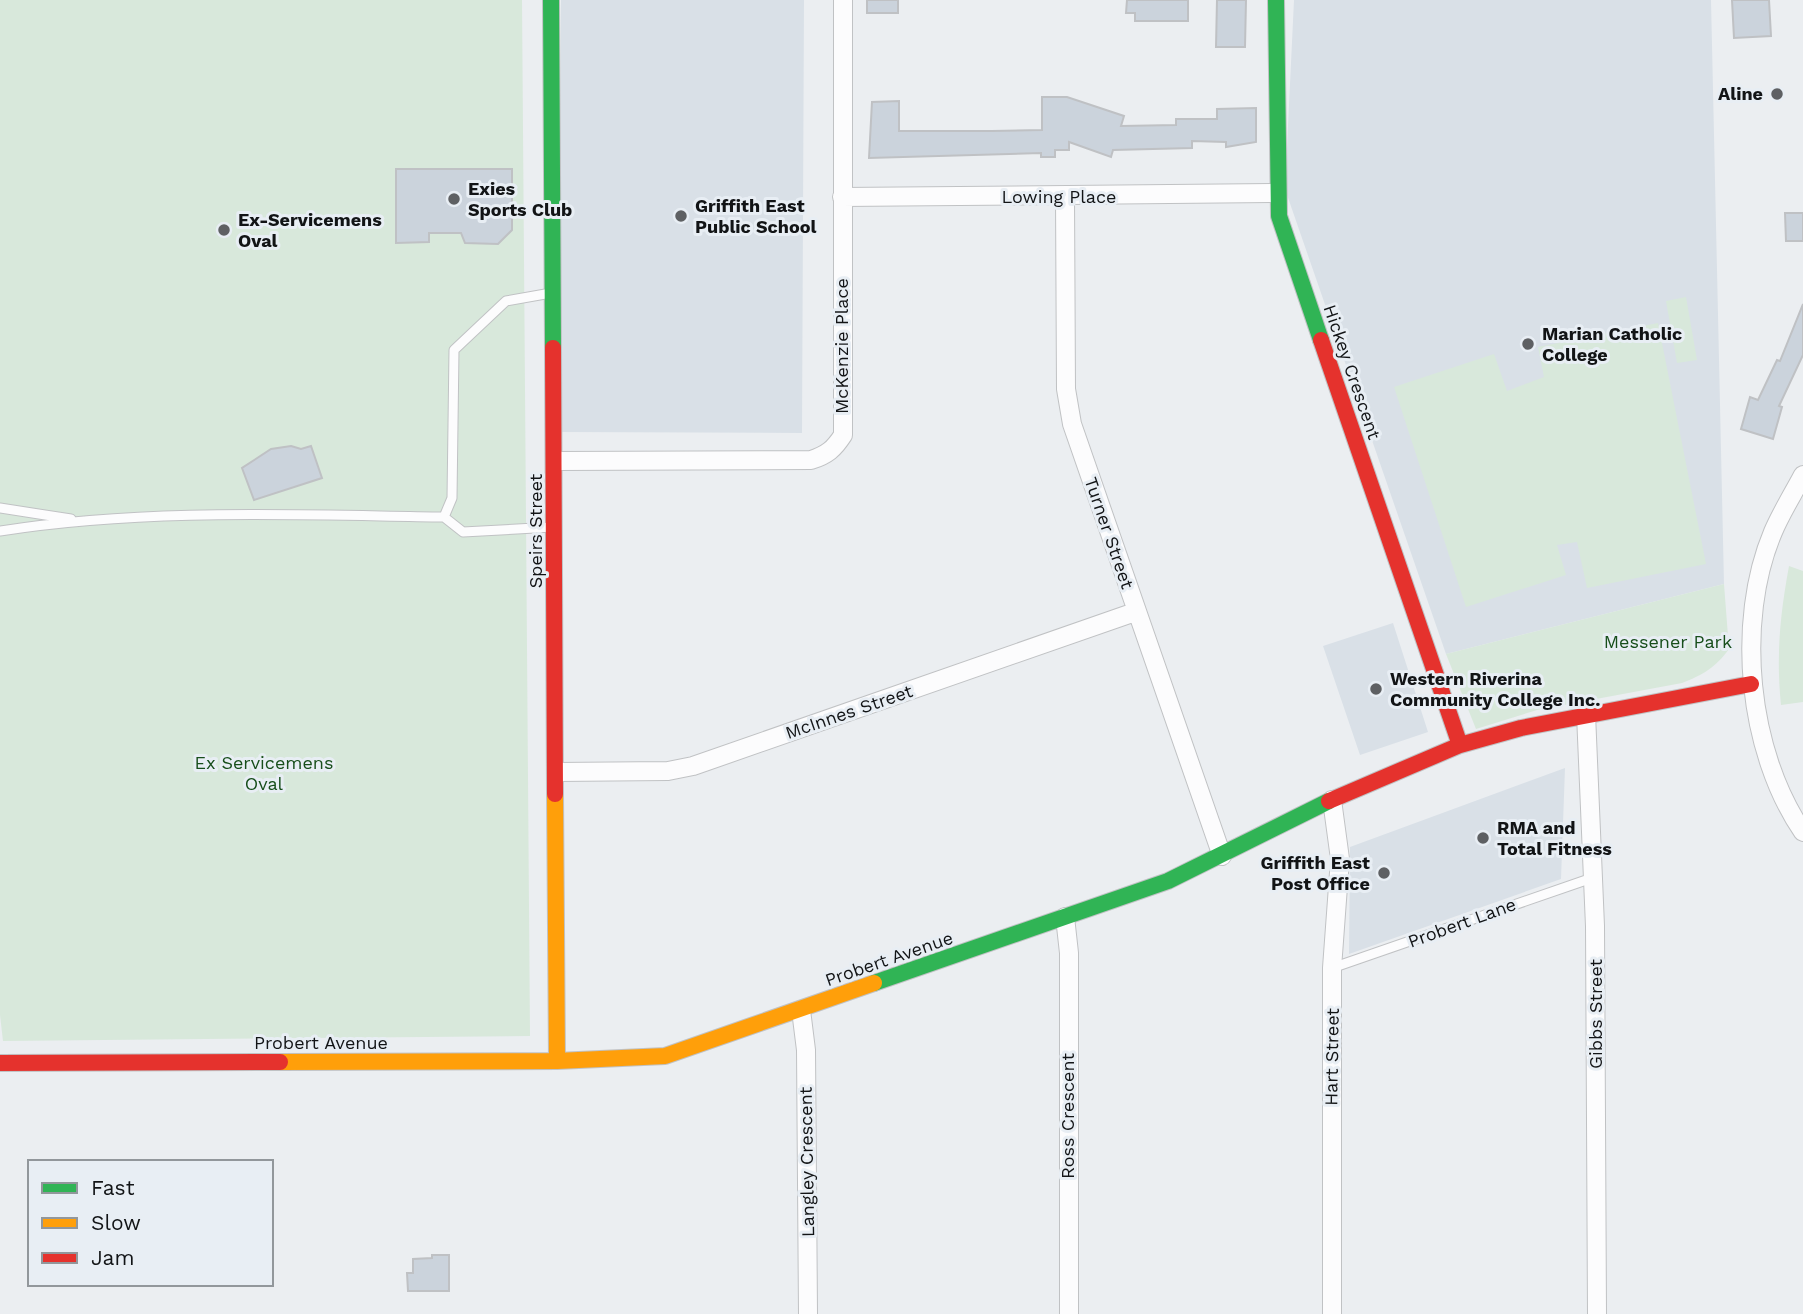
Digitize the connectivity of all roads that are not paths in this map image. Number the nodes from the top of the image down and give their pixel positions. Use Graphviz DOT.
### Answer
graph roads {
  1 [pos="551,0"];
  2 [pos="843,0"];
  3 [pos="1276,0"];
  4 [pos="1277,193"];
  5 [pos="842,197"];
  6 [pos="1065,197"];
  7 [pos="553,293"];
  8 [pos="555,461"];
  9 [pos="1803,475"];
  10 [pos="0,508"];
  11 [pos="444,517"];
  12 [pos="83,522"];
  13 [pos="555,527"];
  14 [pos="0,531"];
  15 [pos="1135,612"];
  16 [pos="1751,684"];
  17 [pos="1586,714"];
  18 [pos="1460,745"];
  19 [pos="556,772"];
  20 [pos="1332,800"];
  21 [pos="1803,832"];
  22 [pos="1222,856"];
  23 [pos="1592,878"];
  24 [pos="1065,917"];
  25 [pos="1332,968"];
  26 [pos="801,1010"];
  27 [pos="557,1061"];
  28 [pos="0,1063"];
  29 [pos="808,1314"];
  30 [pos="1069,1314"];
  31 [pos="1332,1314"];
  32 [pos="1597,1314"];
  1 -- 7 [label="street, Speirs Street"];
  2 -- 5 [label="street, McKenzie Place"];
  3 -- 4 [label="street, Hickey Crescent"];
  4 -- 6 [label="street, Lowing Place"];
  4 -- 18 [label="street, Hickey Crescent"];
  5 -- 6 [label="street, Lowing Place"];
  5 -- 8 [label="street, McKenzie Place"];
  6 -- 15 [label="street, Turner Street"];
  7 -- 8 [label="street, Speirs Street"];
  7 -- 11 [label="lane"];
  8 -- 13 [label="street, Speirs Street"];
  9 -- 16 [label="street"];
  10 -- 12 [label="lane"];
  11 -- 12 [label="lane"];
  11 -- 13 [label="lane"];
  12 -- 14 [label="lane"];
  13 -- 19 [label="street, Speirs Street"];
  15 -- 19 [label="street, McInnes Street"];
  15 -- 22 [label="street, Turner Street"];
  16 -- 17 [label="street, Probert Avenue"];
  16 -- 21 [label="street"];
  17 -- 18 [label="street, Probert Avenue"];
  17 -- 23 [label="street, Gibbs Street"];
  18 -- 20 [label="street, Probert Avenue"];
  19 -- 27 [label="street, Speirs Street"];
  20 -- 22 [label="street, Probert Avenue"];
  20 -- 25 [label="street, Hart Street"];
  22 -- 24 [label="street, Probert Avenue"];
  23 -- 25 [label="lane, Probert Lane"];
  23 -- 32 [label="street, Gibbs Street"];
  24 -- 26 [label="street, Probert Avenue"];
  24 -- 30 [label="street, Ross Crescent"];
  25 -- 31 [label="street, Hart Street"];
  26 -- 27 [label="street, Probert Avenue"];
  26 -- 29 [label="street, Langley Crescent"];
  27 -- 28 [label="street, Probert Avenue"];
}
